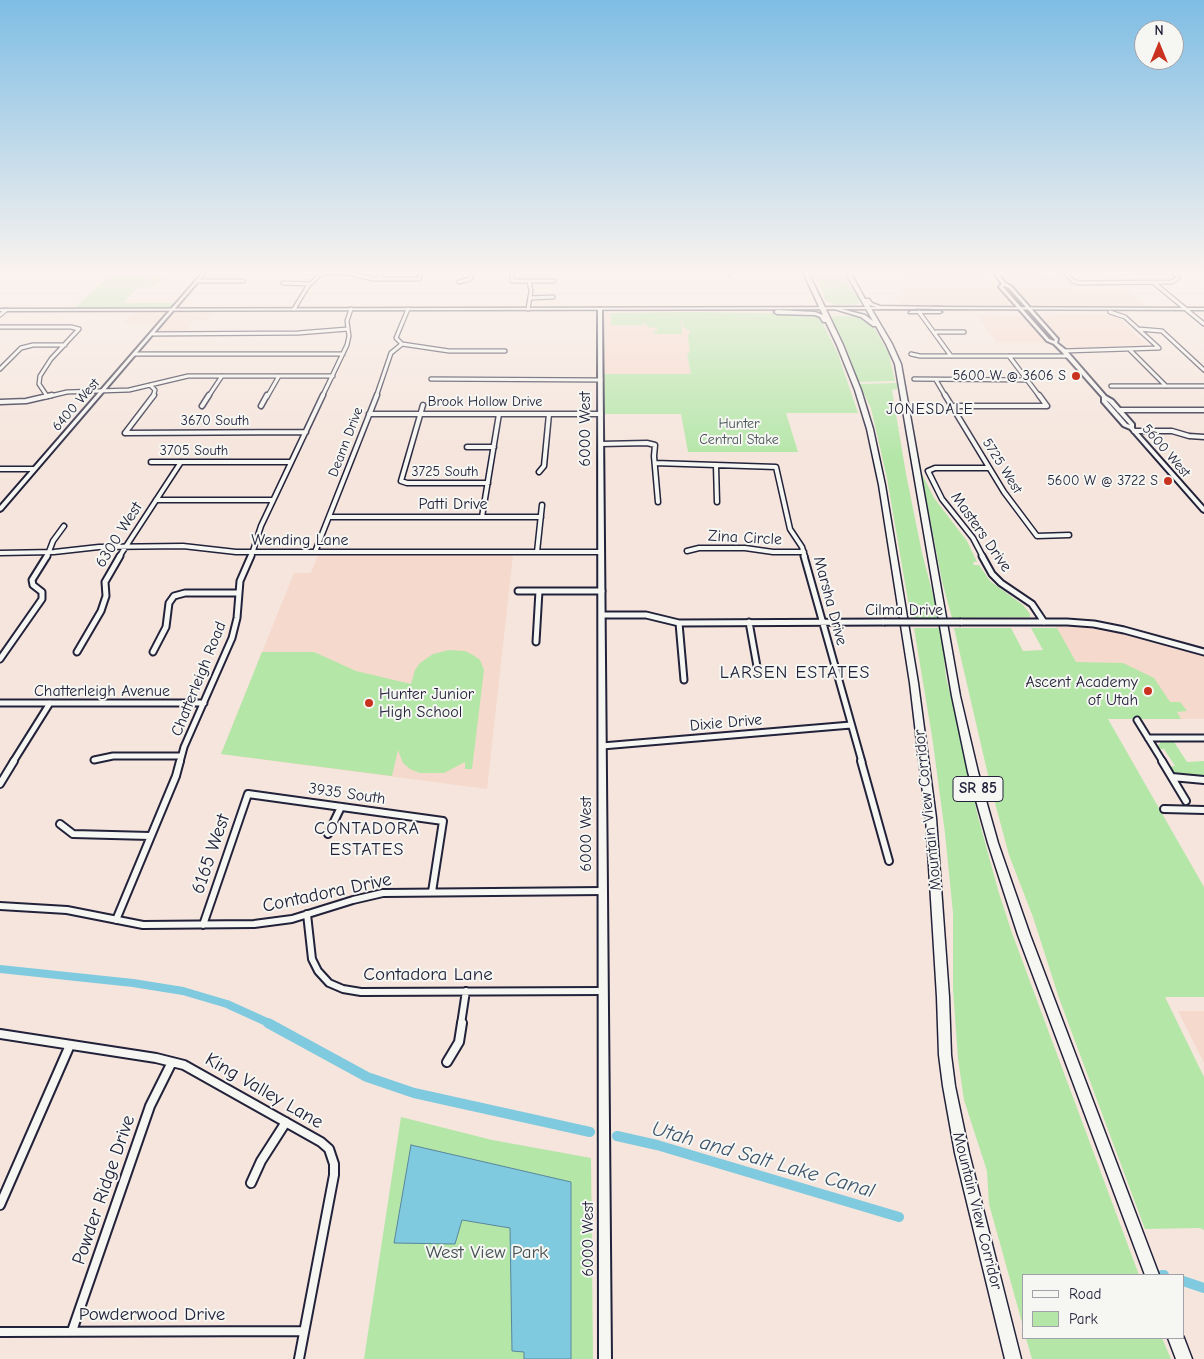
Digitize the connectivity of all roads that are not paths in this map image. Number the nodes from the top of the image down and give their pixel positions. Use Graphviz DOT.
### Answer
graph roads {
  1 [pos="77,333"];
  2 [pos="300,333"];
  3 [pos="348,333"];
  4 [pos="398,333"];
  5 [pos="600,333"];
  6 [pos="832,333"];
  7 [pos="835,333"];
  8 [pos="880,333"];
  9 [pos="883,333"];
  10 [pos="937,333"];
  11 [pos="1042,333"];
  12 [pos="1051,333"];
  13 [pos="1143,333"];
  14 [pos="1165,333"];
  15 [pos="153,334"];
  16 [pos="1055,343"];
  17 [pos="402,344"];
  18 [pos="65,345"];
  19 [pos="840,345"];
  20 [pos="891,347"];
  21 [pos="1130,350"];
  22 [pos="505,351"];
  23 [pos="135,354"];
  24 [pos="343,354"];
  25 [pos="911,354"];
  26 [pos="1066,354"];
  27 [pos="952,356"];
  28 [pos="1009,356"];
  29 [pos="0,368"];
  30 [pos="1204,370"];
  31 [pos="222,376"];
  32 [pos="279,376"];
  33 [pos="333,376"];
  34 [pos="431,378"];
  35 [pos="914,379"];
  36 [pos="601,380"];
  37 [pos="936,380"];
  38 [pos="1028,380"];
  39 [pos="150,385"];
  40 [pos="1111,386"];
  41 [pos="1166,386"];
  42 [pos="1204,386"];
  43 [pos="102,391"];
  44 [pos="47,396"];
  45 [pos="1104,397"];
  46 [pos="0,402"];
  47 [pos="423,405"];
  48 [pos="202,406"];
  49 [pos="261,406"];
  50 [pos="952,406"];
  51 [pos="1119,410"];
  52 [pos="1204,410"];
  53 [pos="369,414"];
  54 [pos="420,414"];
  55 [pos="500,414"];
  56 [pos="549,414"];
  57 [pos="601,414"];
  58 [pos="1133,430"];
  59 [pos="306,432"];
  60 [pos="1204,437"];
  61 [pos="601,444"];
  62 [pos="467,447"];
  63 [pos="494,447"];
  64 [pos="151,462"];
  65 [pos="181,462"];
  66 [pos="236,462"];
  67 [pos="291,462"];
  68 [pos="655,463"];
  69 [pos="716,466"];
  70 [pos="233,468"];
  71 [pos="989,468"];
  72 [pos="0,469"];
  73 [pos="34,469"];
  74 [pos="539,472"];
  75 [pos="488,483"];
  76 [pos="156,500"];
  77 [pos="215,500"];
  78 [pos="273,500"];
  79 [pos="658,502"];
  80 [pos="717,502"];
  81 [pos="542,505"];
  82 [pos="212,506"];
  83 [pos="0,509"];
  84 [pos="1204,510"];
  85 [pos="329,517"];
  86 [pos="482,517"];
  87 [pos="540,517"];
  88 [pos="64,526"];
  89 [pos="1070,535"];
  90 [pos="126,546"];
  91 [pos="48,552"];
  92 [pos="253,552"];
  93 [pos="315,552"];
  94 [pos="538,552"];
  95 [pos="601,552"];
  96 [pos="687,552"];
  97 [pos="804,552"];
  98 [pos="0,553"];
  99 [pos="518,591"];
  100 [pos="540,591"];
  101 [pos="602,591"];
  102 [pos="238,593"];
  103 [pos="602,615"];
  104 [pos="679,622"];
  105 [pos="749,622"];
  106 [pos="822,622"];
  107 [pos="1044,622"];
  108 [pos="536,642"];
  109 [pos="77,652"];
  110 [pos="153,652"];
  111 [pos="1204,652"];
  112 [pos="0,659"];
  113 [pos="758,672"];
  114 [pos="684,680"];
  115 [pos="0,703"];
  116 [pos="50,703"];
  117 [pos="204,703"];
  118 [pos="1137,720"];
  119 [pos="852,725"];
  120 [pos="1148,738"];
  121 [pos="1204,738"];
  122 [pos="602,746"];
  123 [pos="181,756"];
  124 [pos="94,760"];
  125 [pos="1172,777"];
  126 [pos="1204,780"];
  127 [pos="0,784"];
  128 [pos="248,794"];
  129 [pos="1186,801"];
  130 [pos="341,807"];
  131 [pos="1164,809"];
  132 [pos="1204,810"];
  133 [pos="60,824"];
  134 [pos="328,834"];
  135 [pos="150,836"];
  136 [pos="889,861"];
  137 [pos="603,891"];
  138 [pos="432,892"];
  139 [pos="0,906"];
  140 [pos="307,914"];
  141 [pos="116,920"];
  142 [pos="203,925"];
  143 [pos="466,991"];
  144 [pos="603,991"];
  145 [pos="0,1034"];
  146 [pos="70,1045"];
  147 [pos="172,1062"];
  148 [pos="447,1062"];
  149 [pos="286,1122"];
  150 [pos="251,1183"];
  151 [pos="0,1205"];
  152 [pos="1152,1274"];
  153 [pos="72,1331"];
  154 [pos="304,1331"];
  155 [pos="0,1332"];
  156 [pos="1176,1339"];
  157 [pos="298,1359"];
  158 [pos="605,1359"];
  159 [pos="1013,1359"];
  160 [pos="1184,1359"];
  1 -- 18 [label="street"];
  2 -- 15 [label="street"];
  3 -- 24 [label="street, Chatterleigh Road"];
  4 -- 17 [label="street"];
  5 -- 36 [label="street, 6000 West"];
  6 -- 19 [label="highway"];
  7 -- 19 [label="highway, Mountain View Corridor / SR 85"];
  8 -- 20 [label="highway"];
  9 -- 20 [label="highway, SR 85"];
  10 -- 27 [label="street"];
  11 -- 16 [label="street, 5600 West"];
  12 -- 16 [label="street, 5600 West"];
  13 -- 21 [label="street"];
  14 -- 30 [label="street"];
  15 -- 23 [label="street, 6400 West"];
  16 -- 26 [label="street, 5600 West"];
  17 -- 22 [label="street"];
  17 -- 53 [label="street, Deann Drive"];
  18 -- 29 [label="street"];
  18 -- 44 [label="street"];
  19 -- 159 [label="highway, Mountain View Corridor / SR 85"];
  20 -- 152 [label="highway, SR 85"];
  21 -- 26 [label="street"];
  21 -- 41 [label="street"];
  23 -- 24 [label="street"];
  23 -- 43 [label="street, 6400 West"];
  24 -- 33 [label="street, Chatterleigh Road"];
  25 -- 27 [label="street"];
  26 -- 28 [label="street"];
  26 -- 45 [label="street, 5600 West"];
  27 -- 28 [label="street"];
  28 -- 38 [label="street"];
  31 -- 32 [label="street"];
  31 -- 39 [label="street"];
  31 -- 48 [label="street"];
  32 -- 33 [label="street"];
  32 -- 49 [label="street"];
  33 -- 59 [label="street, Chatterleigh Road"];
  34 -- 36 [label="street"];
  35 -- 37 [label="street"];
  36 -- 57 [label="street, 6000 West"];
  37 -- 38 [label="street"];
  37 -- 50 [label="street, 5725 West"];
  38 -- 50 [label="street"];
  39 -- 43 [label="street"];
  39 -- 59 [label="street, 3670 South"];
  40 -- 41 [label="street"];
  41 -- 42 [label="street"];
  43 -- 44 [label="street"];
  43 -- 73 [label="street, 6400 West"];
  44 -- 46 [label="street"];
  45 -- 51 [label="street, 5600 West"];
  45 -- 58 [label="street, 5600 West"];
  47 -- 54 [label="street"];
  50 -- 71 [label="street, 5725 West"];
  51 -- 52 [label="street"];
  51 -- 58 [label="street, 5600 West"];
  53 -- 54 [label="street, Brook Hollow Drive"];
  53 -- 85 [label="street, Deann Drive"];
  54 -- 55 [label="street, Brook Hollow Drive"];
  54 -- 75 [label="street, 3725 South"];
  55 -- 56 [label="street, Brook Hollow Drive"];
  55 -- 63 [label="street"];
  56 -- 57 [label="street, Brook Hollow Drive"];
  56 -- 74 [label="street"];
  57 -- 61 [label="street, 6000 West"];
  58 -- 60 [label="street"];
  58 -- 84 [label="street, 5600 West"];
  59 -- 67 [label="street, Chatterleigh Road"];
  61 -- 68 [label="street"];
  61 -- 95 [label="street, 6000 West"];
  62 -- 63 [label="street"];
  63 -- 75 [label="street"];
  64 -- 65 [label="street, 3705 South"];
  65 -- 66 [label="street, 3705 South"];
  65 -- 76 [label="street, 6300 West"];
  66 -- 67 [label="street, 3705 South"];
  66 -- 70 [label="street, 3705 South"];
  67 -- 78 [label="street, Chatterleigh Road"];
  68 -- 69 [label="street"];
  68 -- 79 [label="street"];
  69 -- 80 [label="street"];
  69 -- 97 [label="street, Marsha Drive"];
  71 -- 89 [label="street, 5725 West"];
  71 -- 107 [label="street, Masters Drive"];
  72 -- 73 [label="street"];
  73 -- 83 [label="street, 6400 West"];
  75 -- 86 [label="street"];
  76 -- 77 [label="street"];
  76 -- 90 [label="street, 6300 West"];
  77 -- 78 [label="street"];
  77 -- 82 [label="street"];
  78 -- 92 [label="street, Chatterleigh Road"];
  81 -- 87 [label="street"];
  85 -- 86 [label="street, Patti Drive"];
  85 -- 93 [label="street, Deann Drive"];
  86 -- 87 [label="street, Patti Drive"];
  87 -- 94 [label="street"];
  88 -- 91 [label="street"];
  90 -- 91 [label="street, Wending Lane"];
  90 -- 92 [label="street, Wending Lane"];
  90 -- 109 [label="street, 6300 West"];
  91 -- 98 [label="street, Wending Lane"];
  91 -- 112 [label="street"];
  92 -- 93 [label="street, Wending Lane"];
  92 -- 102 [label="street, Chatterleigh Road"];
  93 -- 94 [label="street, Wending Lane"];
  94 -- 95 [label="street, Wending Lane"];
  95 -- 101 [label="street, 6000 West"];
  96 -- 97 [label="street, Zina Circle"];
  97 -- 106 [label="street, Marsha Drive"];
  99 -- 100 [label="street"];
  100 -- 101 [label="street"];
  100 -- 108 [label="street"];
  101 -- 103 [label="street, 6000 West"];
  102 -- 110 [label="street"];
  102 -- 117 [label="street, Chatterleigh Road"];
  103 -- 104 [label="street, Cilma Drive"];
  103 -- 122 [label="street, 6000 West"];
  104 -- 105 [label="street, Cilma Drive"];
  104 -- 114 [label="street"];
  105 -- 106 [label="street, Cilma Drive"];
  105 -- 113 [label="street"];
  106 -- 107 [label="street, Cilma Drive, bridge"];
  106 -- 119 [label="street, Marsha Drive"];
  107 -- 111 [label="street, Cilma Drive"];
  115 -- 116 [label="street, Chatterleigh Avenue"];
  116 -- 117 [label="street, Chatterleigh Avenue"];
  116 -- 127 [label="street"];
  117 -- 123 [label="street, Chatterleigh Road"];
  118 -- 120 [label="street"];
  119 -- 122 [label="street, Dixie Drive"];
  119 -- 136 [label="street, Marsha Drive"];
  120 -- 121 [label="street"];
  120 -- 125 [label="street"];
  122 -- 137 [label="street, 6000 West"];
  123 -- 124 [label="street"];
  123 -- 135 [label="street, Chatterleigh Road"];
  125 -- 126 [label="street"];
  125 -- 129 [label="street"];
  128 -- 130 [label="street, 3935 South"];
  128 -- 142 [label="street, 6165 West"];
  130 -- 134 [label="street"];
  130 -- 138 [label="street, 3935 South"];
  131 -- 132 [label="street"];
  133 -- 135 [label="street"];
  135 -- 141 [label="street, Chatterleigh Road"];
  137 -- 138 [label="street, Contadora Drive"];
  137 -- 144 [label="street, 6000 West"];
  138 -- 140 [label="street, Contadora Drive"];
  139 -- 141 [label="street, Contadora Drive"];
  140 -- 142 [label="street, Contadora Drive"];
  140 -- 143 [label="street, Contadora Lane"];
  141 -- 142 [label="street, Contadora Drive"];
  143 -- 144 [label="street, Contadora Lane"];
  143 -- 148 [label="street"];
  144 -- 158 [label="street, 6000 West"];
  145 -- 146 [label="street, King Valley Lane"];
  146 -- 147 [label="street, King Valley Lane"];
  146 -- 151 [label="street"];
  147 -- 149 [label="street, King Valley Lane"];
  147 -- 153 [label="street, Powder Ridge Drive"];
  149 -- 150 [label="street"];
  149 -- 154 [label="street, King Valley Lane"];
  153 -- 154 [label="street, Powderwood Drive"];
  153 -- 155 [label="street, Powderwood Drive"];
  154 -- 157 [label="street, King Valley Lane"];
  156 -- 160 [label="highway"];
}
